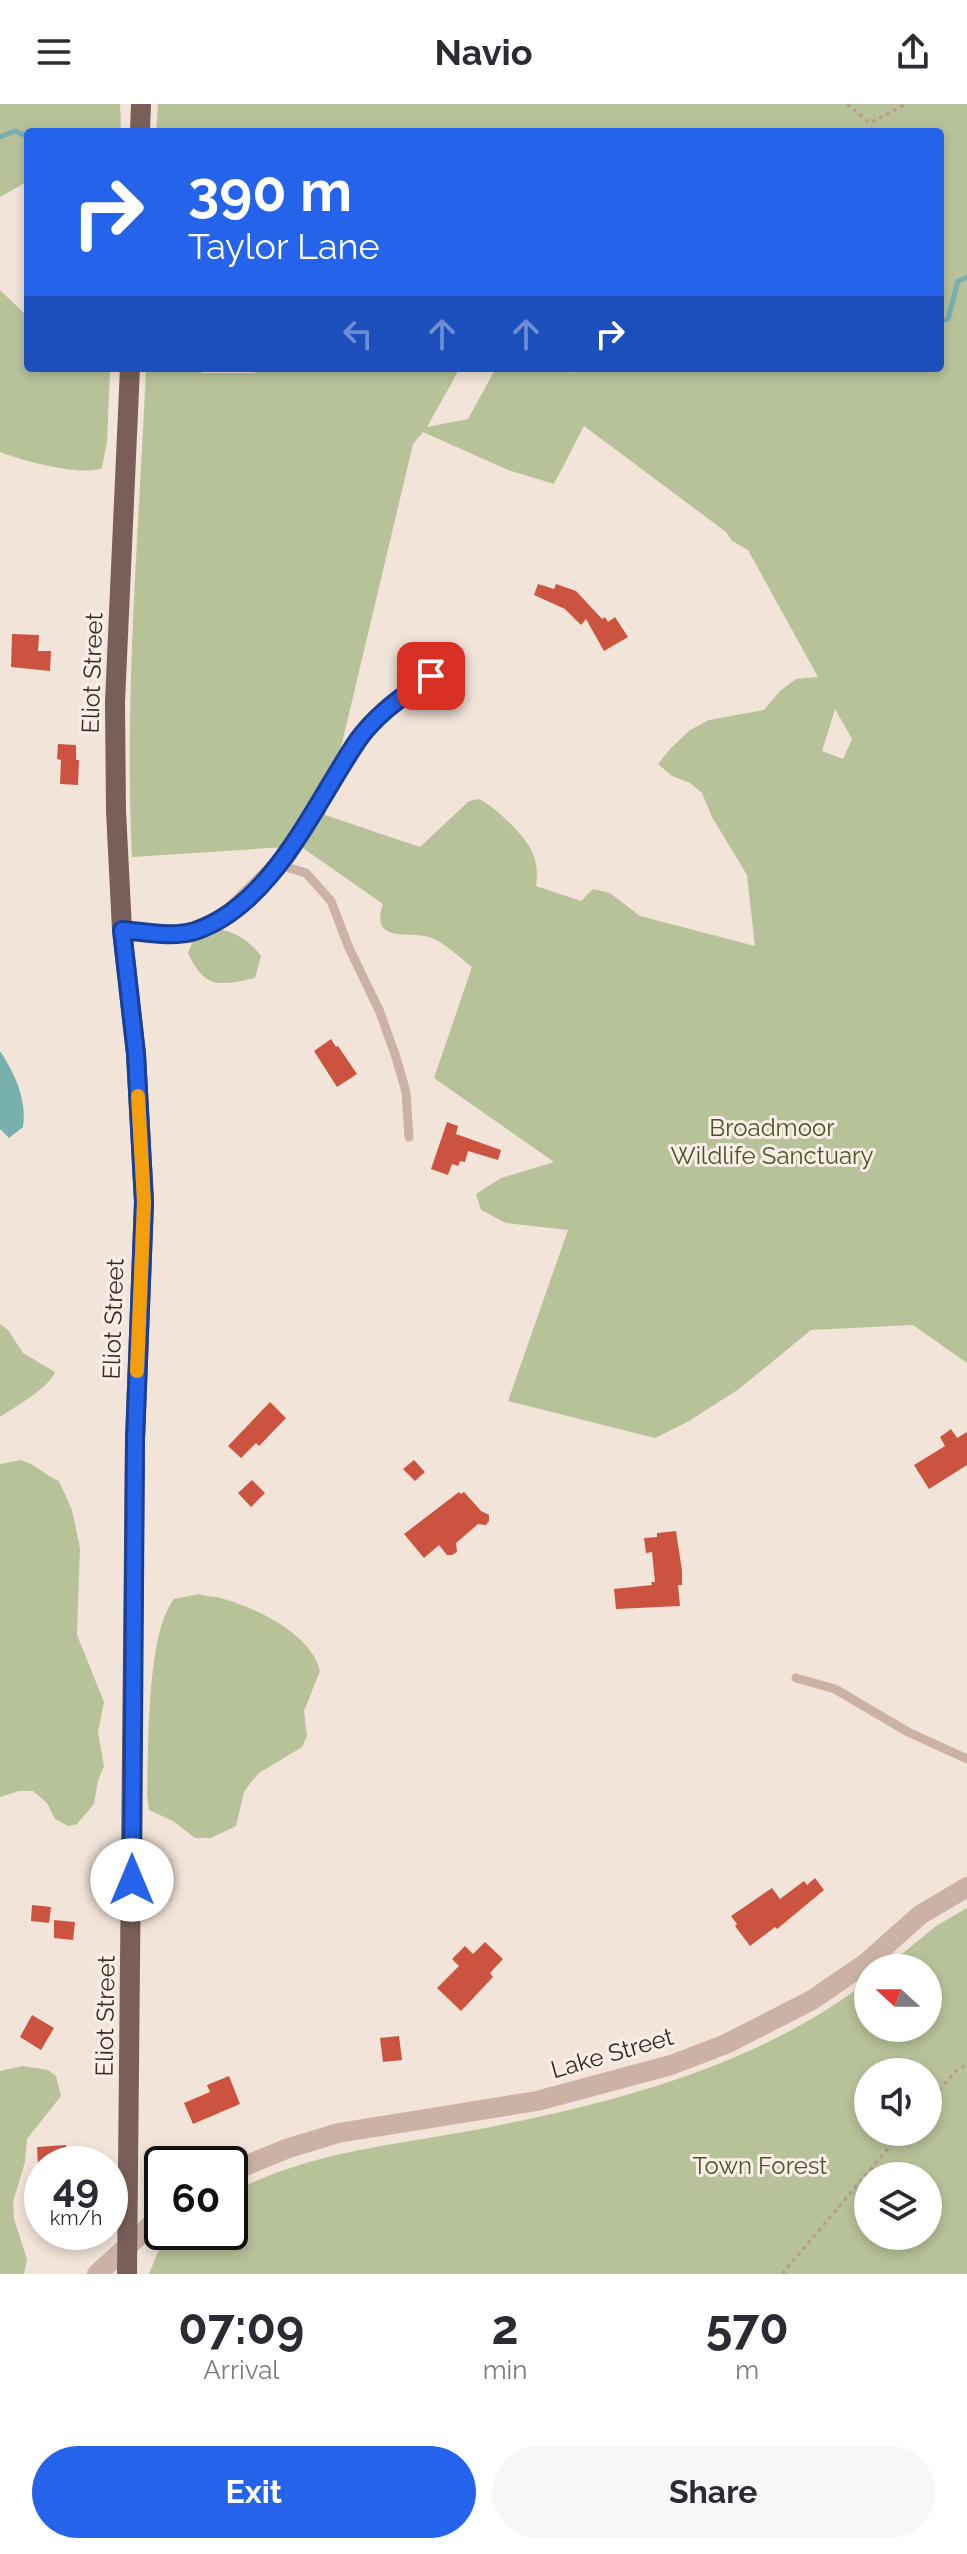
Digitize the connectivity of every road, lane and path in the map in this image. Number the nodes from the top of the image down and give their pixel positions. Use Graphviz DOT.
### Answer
graph roads {
  1 [pos="141,104"];
  2 [pos="847,104"];
  3 [pos="906,104"];
  4 [pos="140,128"];
  5 [pos="130,372"];
  6 [pos="454,659"];
  7 [pos="279,865"];
  8 [pos="122,930"];
  9 [pos="409,1137"];
  10 [pos="796,1678"];
  11 [pos="967,1759"];
  12 [pos="967,1887"];
  13 [pos="967,2065"];
  14 [pos="942,2087"];
  15 [pos="128,2146"];
  16 [pos="890,2146"];
  17 [pos="248,2165"];
  18 [pos="144,2230"];
  19 [pos="128,2244"];
  20 [pos="122,2250"];
  21 [pos="127,2250"];
  22 [pos="97,2274"];
  23 [pos="127,2274"];
  24 [pos="782,2274"];
  1 -- 4 [label="main road"];
  2 -- 3 [label="path"];
  5 -- 8 [label="main road, Eliot Street"];
  6 -- 7 [label="street"];
  7 -- 8 [label="street"];
  7 -- 9 [label="lane"];
  8 -- 15 [label="main road, Eliot Street"];
  10 -- 11 [label="lane"];
  12 -- 17 [label="street, Lake Street"];
  13 -- 14 [label="path"];
  16 -- 24 [label="path"];
  18 -- 19 [label="street"];
  20 -- 22 [label="street"];
  21 -- 23 [label="main road, Eliot Street"];
}
